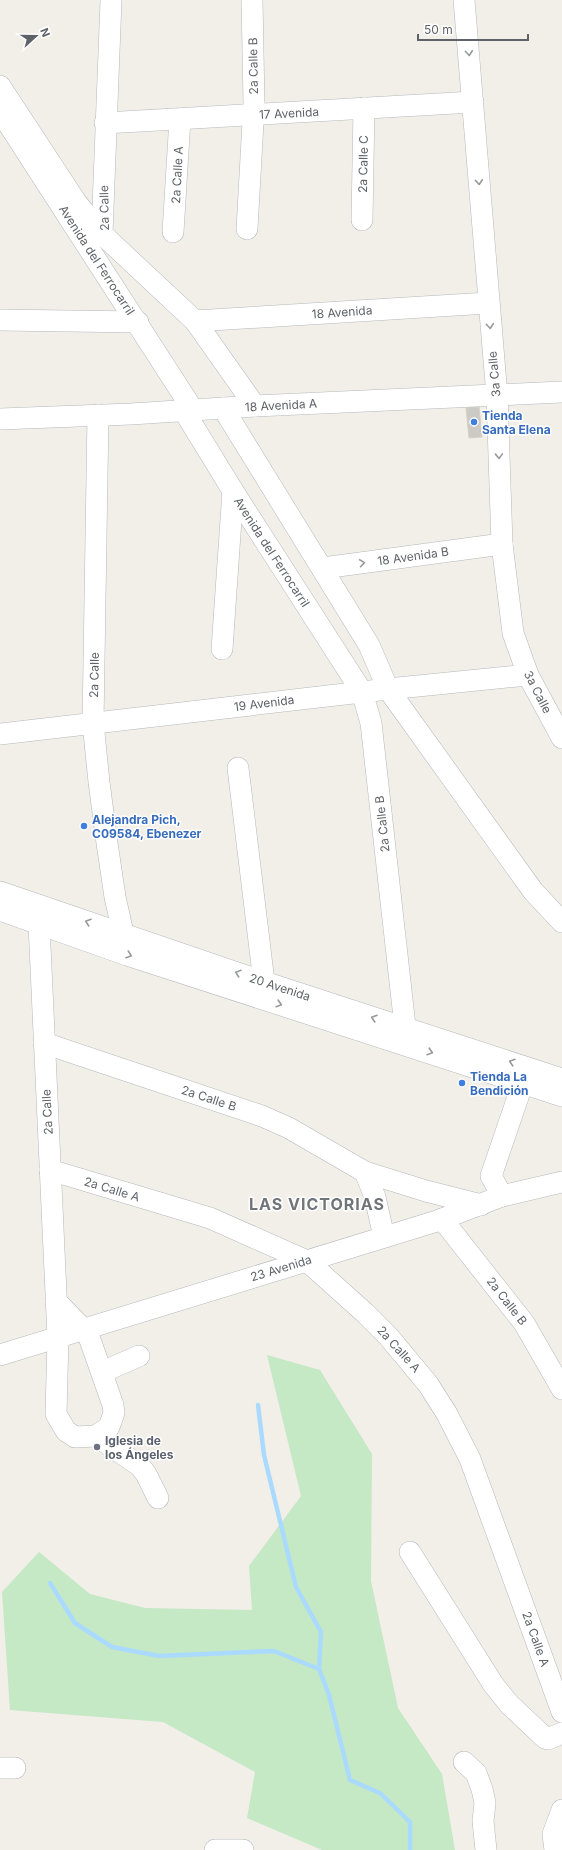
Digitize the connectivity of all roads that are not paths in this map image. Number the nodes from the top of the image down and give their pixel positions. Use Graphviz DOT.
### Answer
graph roads {
  1 [pos="111,0"];
  2 [pos="252,0"];
  3 [pos="464,0"];
  4 [pos="0,86"];
  5 [pos="472,102"];
  6 [pos="364,108"];
  7 [pos="0,111"];
  8 [pos="252,115"];
  9 [pos="180,119"];
  10 [pos="105,123"];
  11 [pos="362,220"];
  12 [pos="247,229"];
  13 [pos="173,232"];
  14 [pos="102,234"];
  15 [pos="488,303"];
  16 [pos="0,320"];
  17 [pos="195,321"];
  18 [pos="138,322"];
  19 [pos="562,392"];
  20 [pos="497,396"];
  21 [pos="255,406"];
  22 [pos="223,408"];
  23 [pos="189,410"];
  24 [pos="98,415"];
  25 [pos="0,418"];
  26 [pos="232,491"];
  27 [pos="502,544"];
  28 [pos="323,568"];
  29 [pos="222,649"];
  30 [pos="528,675"];
  31 [pos="388,689"];
  32 [pos="362,692"];
  33 [pos="93,723"];
  34 [pos="0,734"];
  35 [pos="562,738"];
  36 [pos="238,768"];
  37 [pos="0,892"];
  38 [pos="0,910"];
  39 [pos="562,922"];
  40 [pos="39,924"];
  41 [pos="123,933"];
  42 [pos="264,982"];
  43 [pos="406,1036"];
  44 [pos="44,1043"];
  45 [pos="562,1079"];
  46 [pos="522,1082"];
  47 [pos="562,1096"];
  48 [pos="50,1170"];
  49 [pos="365,1172"];
  50 [pos="562,1182"];
  51 [pos="502,1196"];
  52 [pos="480,1205"];
  53 [pos="442,1218"];
  54 [pos="384,1237"];
  55 [pos="307,1261"];
  56 [pos="56,1301"];
  57 [pos="83,1329"];
  58 [pos="58,1337"];
  59 [pos="0,1355"];
  60 [pos="139,1356"];
  61 [pos="102,1372"];
  62 [pos="562,1389"];
  63 [pos="96,1436"];
  64 [pos="158,1498"];
  65 [pos="410,1552"];
  66 [pos="562,1712"];
  67 [pos="562,1733"];
  68 [pos="464,1762"];
  69 [pos="562,1810"];
  70 [pos="215,1850"];
  71 [pos="243,1850"];
  72 [pos="486,1850"];
  73 [pos="555,1850"];
  1 -- 10 [label="street, 2a Calle"];
  2 -- 8 [label="street, 2a Calle B"];
  3 -- 5 [label="street, 3a Calle, one-way"];
  4 -- 14 [label="street, Avenida del Ferrocarril"];
  5 -- 6 [label="street, 17 Avenida"];
  5 -- 15 [label="street, 3a Calle, one-way"];
  6 -- 8 [label="street, 17 Avenida"];
  6 -- 11 [label="street, 2a Calle C"];
  7 -- 18 [label="street, Avenida del Ferrocarril"];
  8 -- 9 [label="street, 17 Avenida"];
  8 -- 12 [label="street, 2a Calle B"];
  9 -- 10 [label="street, 17 Avenida"];
  9 -- 13 [label="street, 2a Calle A"];
  10 -- 14 [label="street, 2a Calle"];
  14 -- 17 [label="street, 2a Calle"];
  15 -- 17 [label="street, 18 Avenida"];
  15 -- 20 [label="street, 3a Calle, one-way"];
  16 -- 18 [label="street"];
  17 -- 21 [label="street, 2a Calle"];
  18 -- 23 [label="street, Avenida del Ferrocarril"];
  19 -- 20 [label="street, 18 Avenida A"];
  20 -- 21 [label="street, 18 Avenida A"];
  20 -- 27 [label="street, 3a Calle, one-way"];
  21 -- 22 [label="street, 18 Avenida A"];
  22 -- 23 [label="street, 18 Avenida A"];
  22 -- 28 [label="street"];
  23 -- 24 [label="street, 18 Avenida A"];
  23 -- 26 [label="street, Avenida del Ferrocarril"];
  24 -- 25 [label="street, 18 Avenida A"];
  24 -- 33 [label="street, 2a Calle"];
  26 -- 29 [label="street"];
  26 -- 32 [label="street, Avenida del Ferrocarril"];
  28 -- 27 [label="street, 18 Avenida B, one-way"];
  27 -- 30 [label="street, 3a Calle"];
  28 -- 31 [label="street"];
  30 -- 31 [label="street, 19 Avenida"];
  30 -- 35 [label="street, 3a Calle"];
  31 -- 32 [label="street, 19 Avenida"];
  31 -- 39 [label="street"];
  32 -- 33 [label="street, 19 Avenida"];
  32 -- 43 [label="street, 2a Calle B"];
  33 -- 34 [label="street, 19 Avenida"];
  33 -- 41 [label="street, 2a Calle"];
  36 -- 42 [label="street"];
  41 -- 37 [label="street, 20 Avenida, one-way"];
  38 -- 40 [label="street, 20 Avenida"];
  40 -- 43 [label="street, 20 Avenida, one-way"];
  40 -- 44 [label="street, 2a Calle"];
  42 -- 41 [label="street, 20 Avenida, one-way"];
  43 -- 42 [label="street, 20 Avenida, one-way"];
  45 -- 43 [label="street, 20 Avenida, one-way"];
  43 -- 46 [label="street, 20 Avenida, one-way"];
  44 -- 48 [label="street, 2a Calle"];
  44 -- 49 [label="street, 2a Calle B"];
  46 -- 47 [label="street, 20 Avenida"];
  46 -- 51 [label="street"];
  48 -- 55 [label="street, 2a Calle A"];
  48 -- 56 [label="street, 2a Calle"];
  49 -- 52 [label="street, 2a Calle B"];
  49 -- 54 [label="street"];
  50 -- 51 [label="street, 23 Avenida"];
  51 -- 52 [label="street, 23 Avenida"];
  52 -- 53 [label="street, 23 Avenida"];
  53 -- 54 [label="street, 23 Avenida"];
  53 -- 62 [label="street, 2a Calle B"];
  54 -- 55 [label="street, 23 Avenida"];
  55 -- 57 [label="street, 23 Avenida"];
  55 -- 66 [label="street, 2a Calle A"];
  56 -- 57 [label="street"];
  56 -- 58 [label="street, 2a Calle"];
  57 -- 58 [label="street, 23 Avenida"];
  57 -- 61 [label="street"];
  58 -- 59 [label="street, 23 Avenida"];
  58 -- 63 [label="street, 2a Calle"];
  60 -- 61 [label="street"];
  61 -- 63 [label="street"];
  63 -- 64 [label="street"];
  65 -- 67 [label="street"];
  68 -- 72 [label="street"];
  69 -- 73 [label="street"];
  70 -- 71 [label="street"];
}
